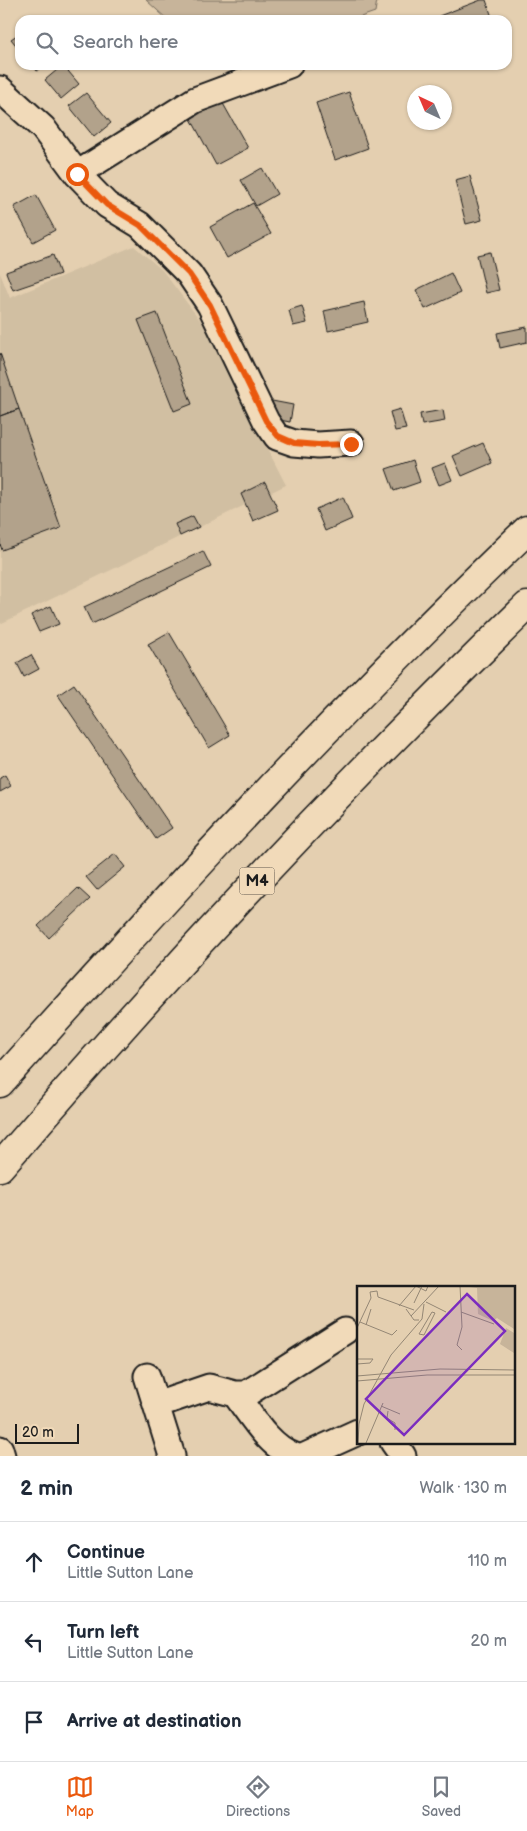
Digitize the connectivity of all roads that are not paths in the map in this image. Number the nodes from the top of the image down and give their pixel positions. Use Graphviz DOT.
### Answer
graph roads {
  1 [pos="276,70"];
  2 [pos="0,89"];
  3 [pos="77,174"];
  4 [pos="351,444"];
  5 [pos="527,530"];
  6 [pos="527,606"];
  7 [pos="0,1083"];
  8 [pos="0,1167"];
  9 [pos="345,1331"];
  10 [pos="147,1376"];
  11 [pos="235,1394"];
  12 [pos="156,1405"];
  13 [pos="357,1432"];
  14 [pos="394,1444"];
  15 [pos="0,1449"];
  16 [pos="2,1456"];
  17 [pos="172,1456"];
  18 [pos="295,1456"];
  19 [pos="305,1456"];
  20 [pos="403,1456"];
  1 -- 3 [label="street"];
  2 -- 3 [label="street"];
  3 -- 4 [label="street"];
  5 -- 7 [label="highway"];
  6 -- 8 [label="highway, M4"];
  9 -- 11 [label="street"];
  10 -- 12 [label="street"];
  11 -- 12 [label="street"];
  11 -- 18 [label="street"];
  12 -- 17 [label="street"];
  13 -- 19 [label="street"];
  14 -- 20 [label="street"];
  15 -- 16 [label="street"];
}
